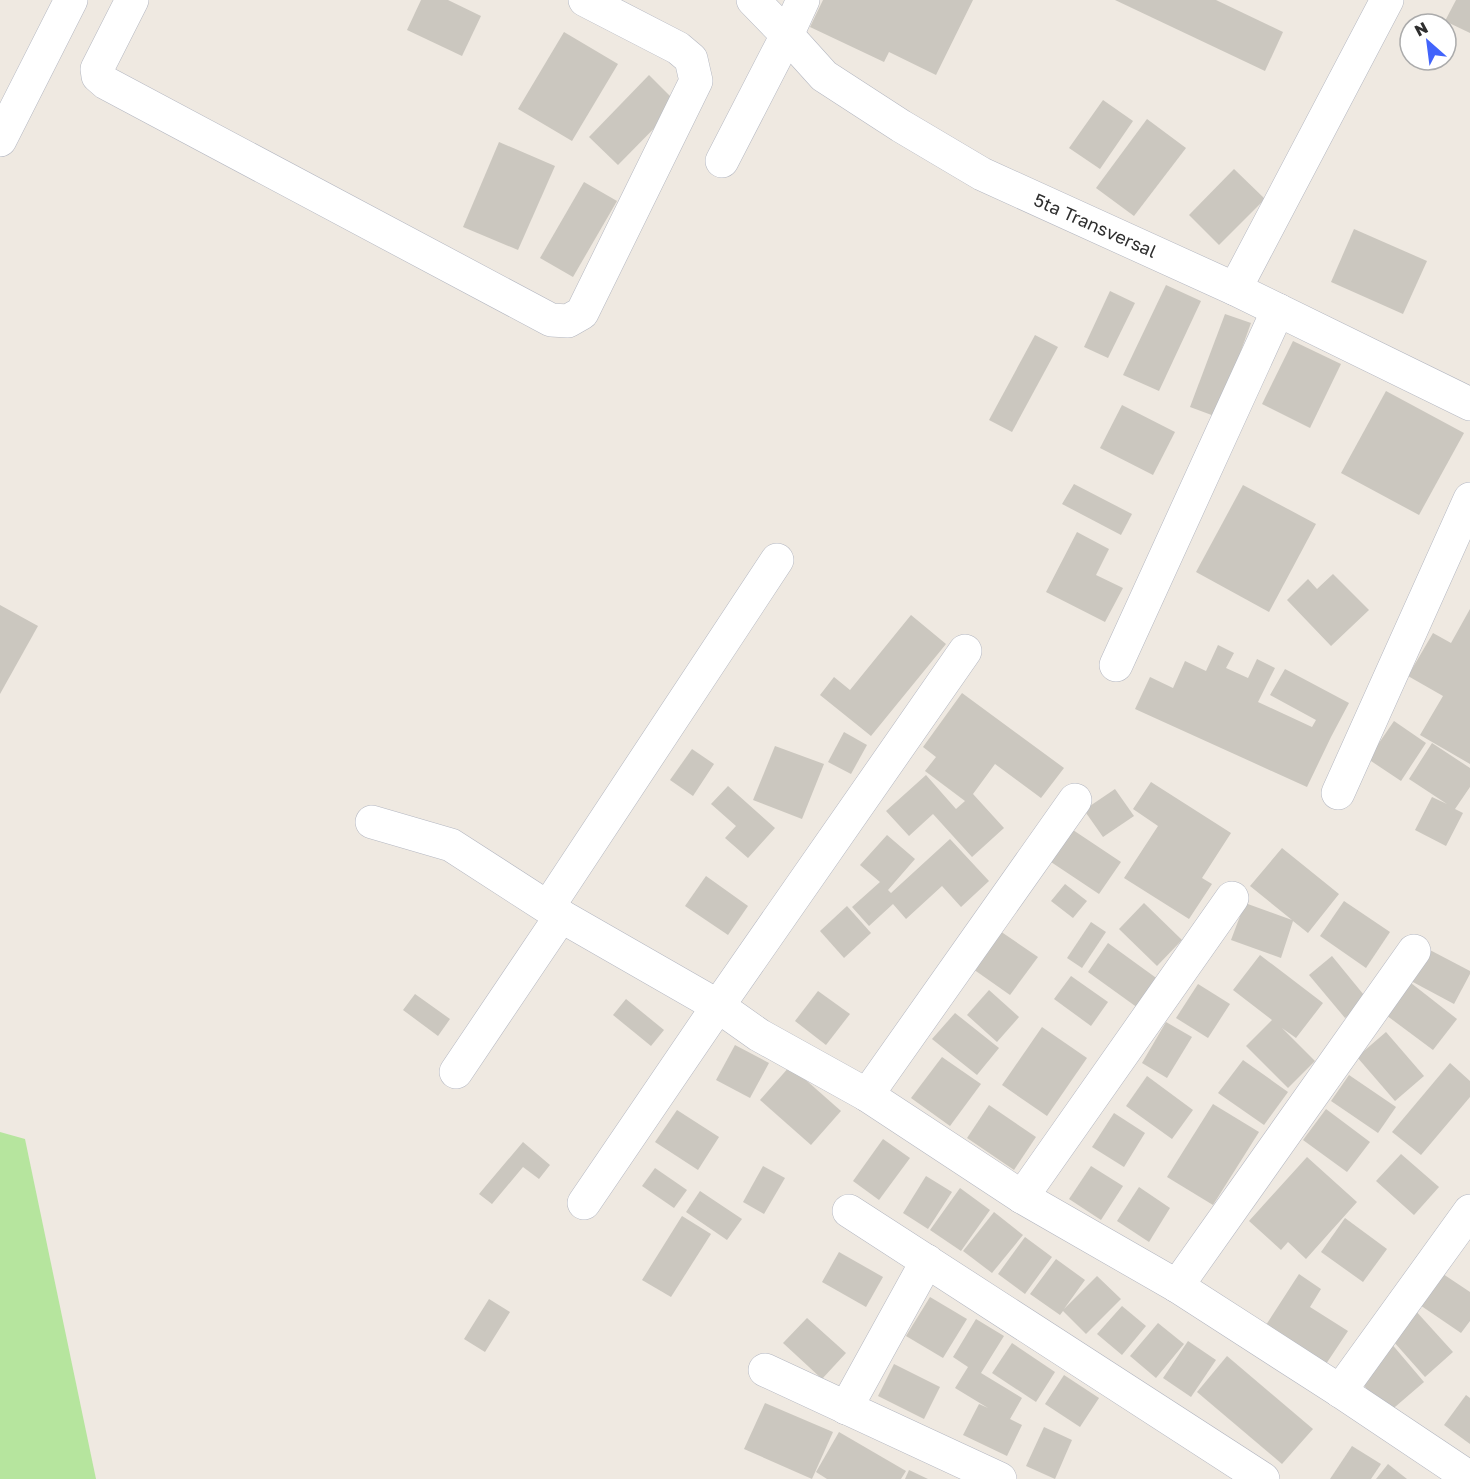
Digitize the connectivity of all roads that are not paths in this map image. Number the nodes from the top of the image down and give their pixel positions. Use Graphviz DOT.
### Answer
graph roads {
  1 [pos="71,0"];
  2 [pos="132,0"];
  3 [pos="585,0"];
  4 [pos="753,0"];
  5 [pos="802,0"];
  6 [pos="1387,0"];
  7 [pos="787,34"];
  8 [pos="0,140"];
  9 [pos="722,161"];
  10 [pos="1235,289"];
  11 [pos="1278,310"];
  12 [pos="1470,404"];
  13 [pos="1470,499"];
  14 [pos="777,560"];
  15 [pos="964,651"];
  16 [pos="1116,665"];
  17 [pos="1338,793"];
  18 [pos="1075,800"];
  19 [pos="372,822"];
  20 [pos="1232,898"];
  21 [pos="555,911"];
  22 [pos="1414,951"];
  23 [pos="718,1006"];
  24 [pos="456,1072"];
  25 [pos="867,1095"];
  26 [pos="1022,1197"];
  27 [pos="584,1203"];
  28 [pos="849,1211"];
  29 [pos="1470,1211"];
  30 [pos="927,1261"];
  31 [pos="1177,1286"];
  32 [pos="765,1370"];
  33 [pos="1340,1391"];
  34 [pos="846,1408"];
  35 [pos="1470,1478"];
  36 [pos="1000,1479"];
  37 [pos="1263,1479"];
  1 -- 8 [label="street"];
  2 -- 3 [label="street"];
  4 -- 7 [label="street, 5ta Transversal"];
  5 -- 7 [label="street"];
  6 -- 10 [label="street"];
  7 -- 9 [label="street"];
  7 -- 10 [label="street, 5ta Transversal"];
  10 -- 11 [label="street, 5ta Transversal"];
  11 -- 12 [label="street, 5ta Transversal"];
  11 -- 16 [label="street"];
  13 -- 17 [label="street"];
  14 -- 21 [label="street"];
  15 -- 23 [label="street"];
  18 -- 25 [label="street"];
  19 -- 21 [label="street"];
  20 -- 26 [label="street"];
  21 -- 23 [label="street"];
  21 -- 24 [label="street"];
  22 -- 31 [label="street"];
  23 -- 25 [label="street"];
  23 -- 27 [label="street"];
  25 -- 26 [label="street"];
  26 -- 31 [label="street"];
  28 -- 30 [label="street"];
  29 -- 33 [label="street"];
  30 -- 34 [label="street"];
  30 -- 37 [label="street"];
  31 -- 33 [label="street"];
  32 -- 34 [label="street"];
  33 -- 35 [label="street"];
  34 -- 36 [label="street"];
}
